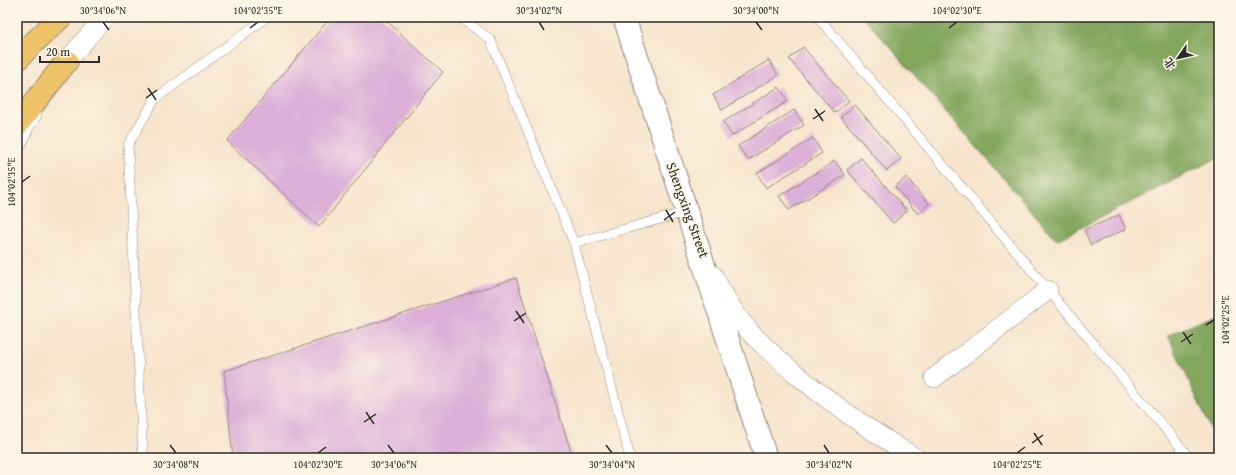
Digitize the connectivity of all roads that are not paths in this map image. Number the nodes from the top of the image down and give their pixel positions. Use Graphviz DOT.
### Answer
graph roads {
  1 [pos="61,17"];
  2 [pos="105,17"];
  3 [pos="267,17"];
  4 [pos="459,17"];
  5 [pos="624,17"];
  6 [pos="818,17"];
  7 [pos="17,60"];
  8 [pos="67,61"];
  9 [pos="17,126"];
  10 [pos="17,143"];
  11 [pos="686,212"];
  12 [pos="574,243"];
  13 [pos="700,251"];
  14 [pos="1048,290"];
  15 [pos="934,378"];
  16 [pos="143,458"];
  17 [pos="630,458"];
  18 [pos="766,458"];
  19 [pos="916,458"];
  20 [pos="1190,458"];
  1 -- 7 [label="highway"];
  2 -- 8 [label="street"];
  3 -- 16 [label="lane"];
  4 -- 12 [label="lane"];
  5 -- 11 [label="street, Shengxing Street"];
  6 -- 14 [label="lane"];
  8 -- 9 [label="highway"];
  8 -- 10 [label="street"];
  11 -- 12 [label="lane"];
  11 -- 13 [label="street, Shengxing Street"];
  12 -- 17 [label="lane"];
  13 -- 18 [label="street"];
  13 -- 19 [label="street, Shengxing Street"];
  14 -- 15 [label="street"];
  14 -- 20 [label="lane"];
}
